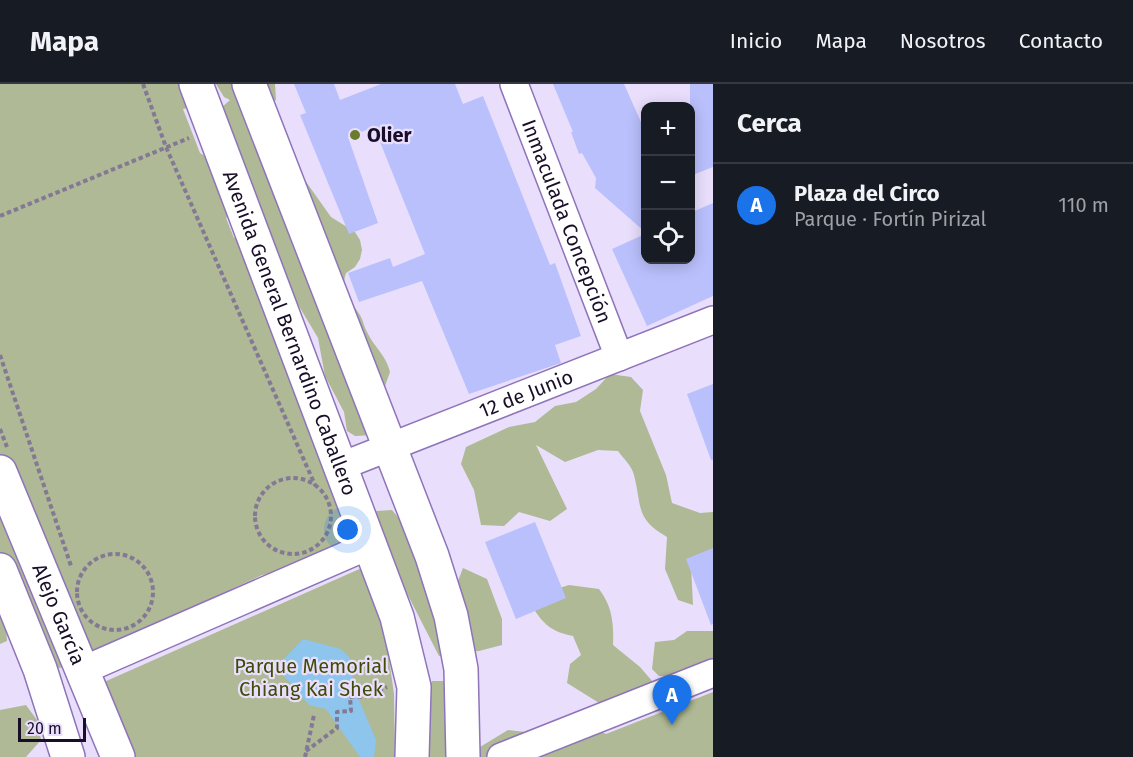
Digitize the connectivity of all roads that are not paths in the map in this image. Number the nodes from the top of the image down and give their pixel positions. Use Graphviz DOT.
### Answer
graph roads {
  1 [pos="196,84"];
  2 [pos="249,84"];
  3 [pos="514,84"];
  4 [pos="713,320"];
  5 [pos="619,357"];
  6 [pos="389,448"];
  7 [pos="0,472"];
  8 [pos="327,476"];
  9 [pos="370,544"];
  10 [pos="0,570"];
  11 [pos="81,671"];
  12 [pos="713,673"];
  13 [pos="68,757"];
  14 [pos="118,757"];
  15 [pos="412,757"];
  16 [pos="463,757"];
  17 [pos="501,757"];
  1 -- 8 [label="main road, Avenida General Bernardino Caballero"];
  2 -- 6 [label="main road"];
  3 -- 5 [label="street, Inmaculada Concepción"];
  4 -- 5 [label="street, 12 de Junio"];
  5 -- 6 [label="street, 12 de Junio"];
  6 -- 8 [label="street, 12 de Junio"];
  6 -- 16 [label="main road"];
  7 -- 11 [label="main road, Alejo García"];
  8 -- 9 [label="main road, Avenida General Bernardino Caballero"];
  9 -- 11 [label="street"];
  9 -- 15 [label="main road, Avenida General Bernardino Caballero"];
  10 -- 13 [label="main road, Alejo García"];
  11 -- 14 [label="main road, Alejo García"];
  12 -- 17 [label="street"];
}
